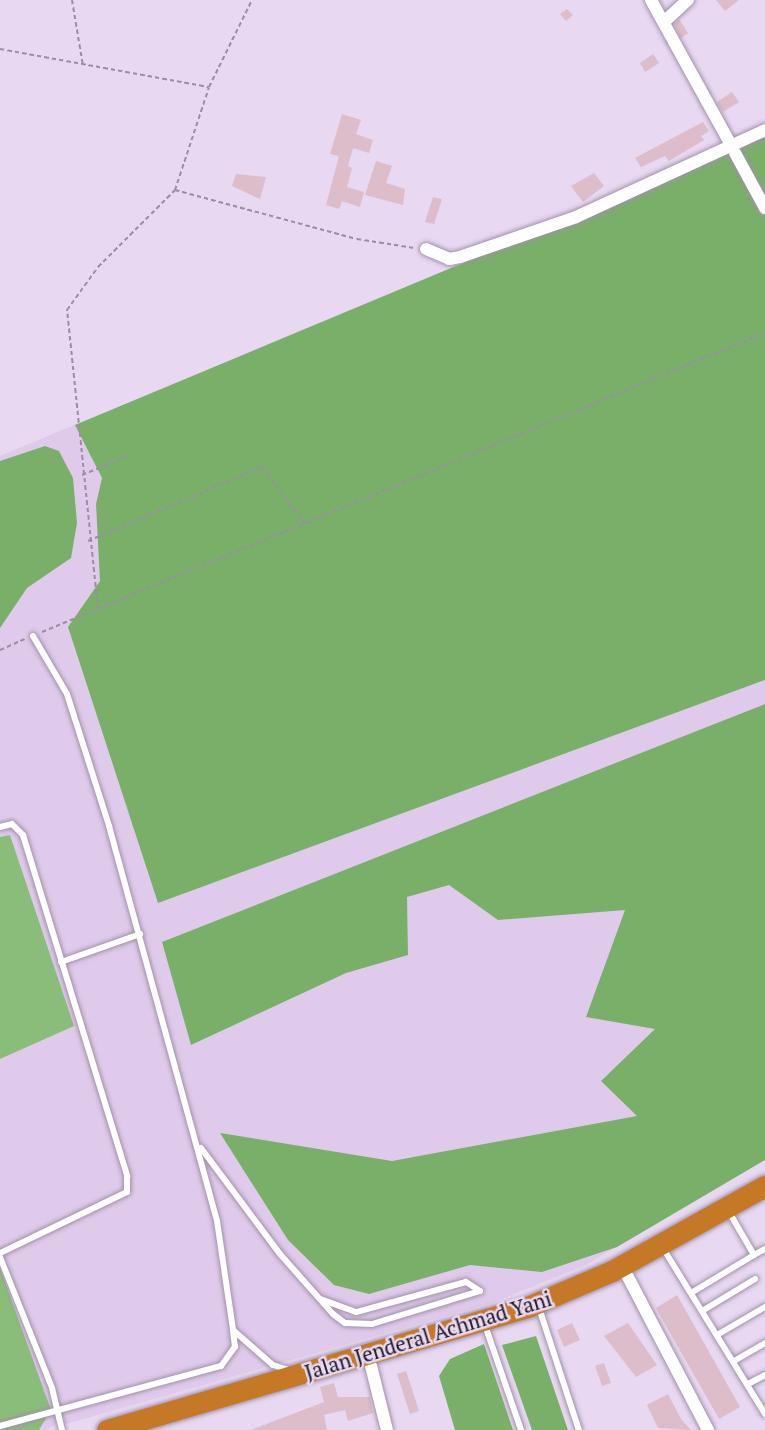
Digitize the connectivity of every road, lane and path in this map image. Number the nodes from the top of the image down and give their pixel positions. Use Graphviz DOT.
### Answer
graph roads {
  1 [pos="72,0"];
  2 [pos="252,0"];
  3 [pos="651,0"];
  4 [pos="688,0"];
  5 [pos="664,22"];
  6 [pos="0,50"];
  7 [pos="83,66"];
  8 [pos="209,87"];
  9 [pos="765,130"];
  10 [pos="733,149"];
  11 [pos="175,190"];
  12 [pos="765,208"];
  13 [pos="426,249"];
  14 [pos="765,333"];
  15 [pos="128,456"];
  16 [pos="82,475"];
  17 [pos="305,524"];
  18 [pos="88,541"];
  19 [pos="98,609"];
  20 [pos="33,636"];
  21 [pos="0,650"];
  22 [pos="0,827"];
  23 [pos="140,934"];
  24 [pos="61,962"];
  25 [pos="197,1143"];
  26 [pos="765,1186"];
  27 [pos="765,1198"];
  28 [pos="732,1217"];
  29 [pos="765,1250"];
  30 [pos="0,1255"];
  31 [pos="656,1255"];
  32 [pos="754,1256"];
  33 [pos="628,1277"];
  34 [pos="756,1279"];
  35 [pos="691,1293"];
  36 [pos="321,1299"];
  37 [pos="765,1307"];
  38 [pos="702,1311"];
  39 [pos="541,1314"];
  40 [pos="233,1330"];
  41 [pos="487,1331"];
  42 [pos="717,1335"];
  43 [pos="765,1343"];
  44 [pos="734,1361"];
  45 [pos="371,1366"];
  46 [pos="321,1367"];
  47 [pos="765,1375"];
  48 [pos="748,1384"];
  49 [pos="764,1410"];
  50 [pos="58,1413"];
  51 [pos="0,1426"];
  52 [pos="62,1430"];
  53 [pos="107,1430"];
  54 [pos="141,1430"];
  55 [pos="387,1430"];
  56 [pos="521,1430"];
  57 [pos="579,1430"];
  58 [pos="708,1430"];
  1 -- 7 [label="path"];
  2 -- 8 [label="path"];
  3 -- 5 [label="street"];
  4 -- 5 [label="street"];
  5 -- 10 [label="street"];
  6 -- 7 [label="path"];
  7 -- 8 [label="path"];
  8 -- 11 [label="path"];
  9 -- 10 [label="street"];
  10 -- 12 [label="street"];
  10 -- 13 [label="street"];
  11 -- 13 [label="path"];
  11 -- 16 [label="path"];
  14 -- 17 [label="path"];
  15 -- 16 [label="path"];
  16 -- 18 [label="path"];
  17 -- 18 [label="path"];
  17 -- 19 [label="path"];
  18 -- 19 [label="path"];
  19 -- 20 [label="path"];
  20 -- 21 [label="path"];
  20 -- 23 [label="lane"];
  22 -- 24 [label="lane"];
  23 -- 24 [label="lane"];
  23 -- 25 [label="lane"];
  24 -- 30 [label="lane"];
  25 -- 36 [label="lane"];
  25 -- 40 [label="lane"];
  26 -- 31 [label="highway, Jalan Jenderal Achmad Yani"];
  27 -- 28 [label="highway, Jalan Jenderal Achmad Yani"];
  28 -- 31 [label="highway, Jalan Jenderal Achmad Yani"];
  28 -- 32 [label="lane"];
  29 -- 32 [label="lane"];
  30 -- 50 [label="lane"];
  31 -- 33 [label="highway, Jalan Jenderal Achmad Yani"];
  31 -- 35 [label="lane"];
  31 -- 46 [label="highway, Jalan Jenderal Achmad Yani"];
  32 -- 35 [label="lane"];
  33 -- 39 [label="highway, Jalan Jenderal Achmad Yani"];
  33 -- 58 [label="street"];
  34 -- 38 [label="lane"];
  35 -- 38 [label="lane"];
  36 -- 36 [label="lane"];
  37 -- 42 [label="lane"];
  38 -- 42 [label="lane"];
  39 -- 41 [label="highway, Jalan Jenderal Achmad Yani"];
  39 -- 57 [label="lane"];
  40 -- 46 [label="lane"];
  40 -- 50 [label="lane"];
  41 -- 45 [label="highway, Jalan Jenderal Achmad Yani"];
  41 -- 56 [label="lane"];
  42 -- 44 [label="lane"];
  43 -- 44 [label="lane"];
  44 -- 48 [label="lane"];
  45 -- 54 [label="highway, Jalan Jenderal Achmad Yani"];
  45 -- 55 [label="street"];
  46 -- 53 [label="highway, Jalan Jenderal Achmad Yani"];
  47 -- 48 [label="lane"];
  48 -- 49 [label="lane"];
  50 -- 51 [label="lane"];
  50 -- 52 [label="lane"];
}
